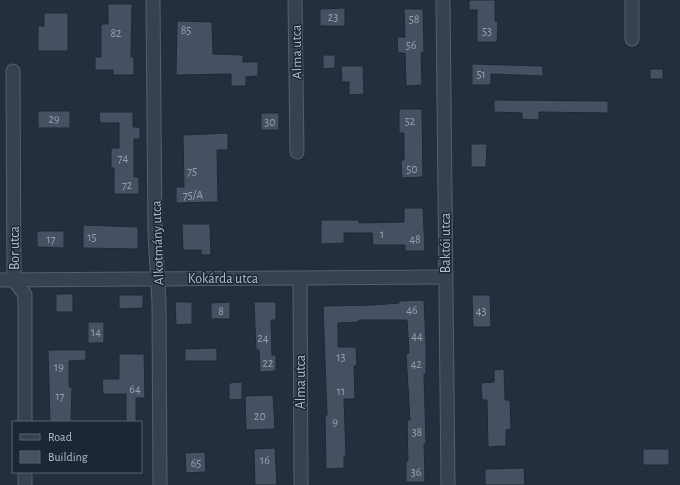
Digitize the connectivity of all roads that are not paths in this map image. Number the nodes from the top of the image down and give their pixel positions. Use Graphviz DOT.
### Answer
graph roads {
  1 [pos="153,0"];
  2 [pos="296,0"];
  3 [pos="443,0"];
  4 [pos="632,0"];
  5 [pos="632,39"];
  6 [pos="13,71"];
  7 [pos="297,152"];
  8 [pos="446,277"];
  9 [pos="158,278"];
  10 [pos="300,279"];
  11 [pos="0,280"];
  12 [pos="14,280"];
  13 [pos="25,421"];
  14 [pos="25,473"];
  15 [pos="25,485"];
  16 [pos="160,485"];
  17 [pos="301,485"];
  18 [pos="448,485"];
  1 -- 9 [label="street, Alkotmány utca"];
  2 -- 7 [label="street, Alma utca"];
  3 -- 8 [label="street, Baktói utca"];
  4 -- 5 [label="street"];
  6 -- 12 [label="street, Bor utca"];
  8 -- 10 [label="street, Kokárda utca"];
  8 -- 18 [label="street, Baktói utca"];
  9 -- 10 [label="street, Kokárda utca"];
  9 -- 12 [label="street, Kokárda utca"];
  9 -- 16 [label="street, Alkotmány utca"];
  10 -- 17 [label="street, Alma utca"];
  11 -- 12 [label="street, Kokárda utca"];
  12 -- 13 [label="street, Bor utca"];
  14 -- 15 [label="street"];
}
